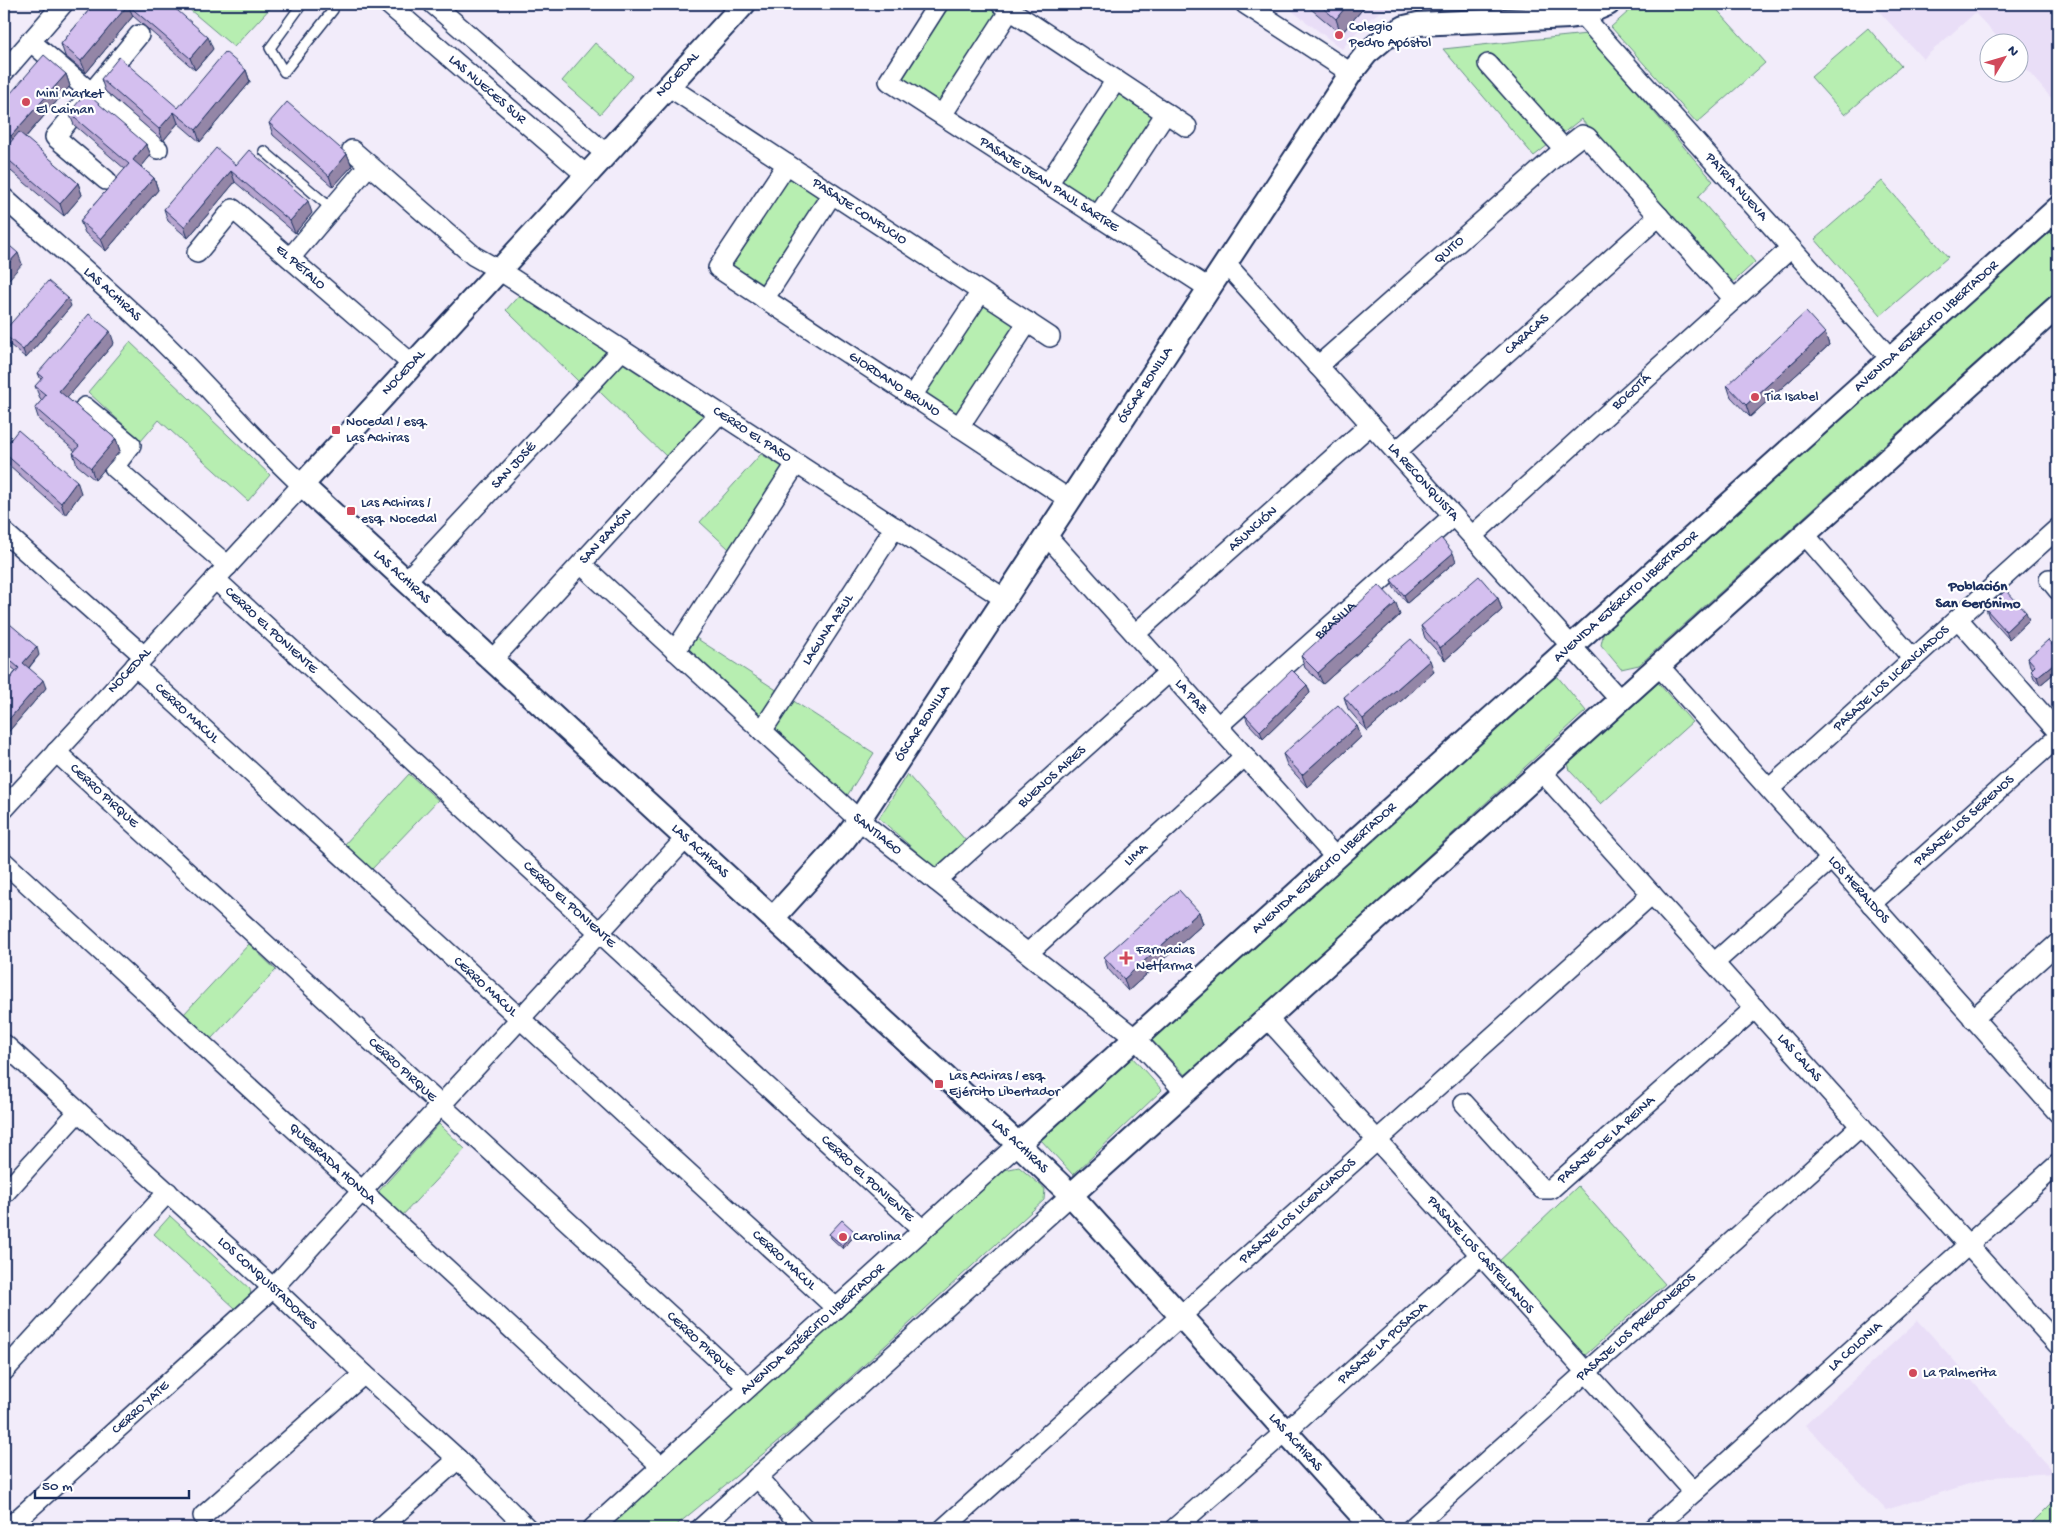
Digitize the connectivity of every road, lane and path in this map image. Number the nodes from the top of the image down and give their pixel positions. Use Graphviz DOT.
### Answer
graph roads {
  1 [pos="62,4"];
  2 [pos="302,4"];
  3 [pos="327,4"];
  4 [pos="388,4"];
  5 [pos="433,4"];
  6 [pos="744,4"];
  7 [pos="938,4"];
  8 [pos="1245,4"];
  9 [pos="1608,4"];
  10 [pos="1006,7"];
  11 [pos="1582,14"];
  12 [pos="139,35"];
  13 [pos="30,41"];
  14 [pos="1488,64"];
  15 [pos="4,72"];
  16 [pos="1351,73"];
  17 [pos="1116,80"];
  18 [pos="668,86"];
  19 [pos="91,92"];
  20 [pos="1166,113"];
  21 [pos="942,116"];
  22 [pos="1187,127"];
  23 [pos="158,149"];
  24 [pos="1564,149"];
  25 [pos="352,150"];
  26 [pos="264,151"];
  27 [pos="606,154"];
  28 [pos="787,164"];
  29 [pos="369,165"];
  30 [pos="586,175"];
  31 [pos="106,180"];
  32 [pos="1048,184"];
  33 [pos="832,194"];
  34 [pos="4,198"];
  35 [pos="2058,208"];
  36 [pos="332,209"];
  37 [pos="1098,216"];
  38 [pos="1659,216"];
  39 [pos="1791,248"];
  40 [pos="197,253"];
  41 [pos="290,258"];
  42 [pos="1226,264"];
  43 [pos="499,270"];
  44 [pos="1210,289"];
  45 [pos="981,292"];
  46 [pos="764,299"];
  47 [pos="1734,299"];
  48 [pos="2058,306"];
  49 [pos="1028,322"];
  50 [pos="1050,337"];
  51 [pos="622,350"];
  52 [pos="1891,359"];
  53 [pos="412,364"];
  54 [pos="1318,366"];
  55 [pos="912,396"];
  56 [pos="85,407"];
  57 [pos="720,414"];
  58 [pos="1371,424"];
  59 [pos="959,427"];
  60 [pos="1396,452"];
  61 [pos="796,464"];
  62 [pos="302,485"];
  63 [pos="1070,500"];
  64 [pos="1454,516"];
  65 [pos="894,527"];
  66 [pos="2058,528"];
  67 [pos="4,532"];
  68 [pos="1805,534"];
  69 [pos="1047,536"];
  70 [pos="1472,536"];
  71 [pos="581,564"];
  72 [pos="222,572"];
  73 [pos="406,581"];
  74 [pos="1005,600"];
  75 [pos="1958,619"];
  76 [pos="1135,634"];
  77 [pos="1571,646"];
  78 [pos="675,651"];
  79 [pos="1913,659"];
  80 [pos="492,660"];
  81 [pos="140,661"];
  82 [pos="1658,666"];
  83 [pos="1169,672"];
  84 [pos="1620,700"];
  85 [pos="1218,726"];
  86 [pos="762,732"];
  87 [pos="2058,732"];
  88 [pos="2058,737"];
  89 [pos="56,752"];
  90 [pos="1245,756"];
  91 [pos="1542,771"];
  92 [pos="10,789"];
  93 [pos="1769,789"];
  94 [pos="4,809"];
  95 [pos="858,820"];
  96 [pos="686,838"];
  97 [pos="1336,858"];
  98 [pos="1831,860"];
  99 [pos="4,862"];
  100 [pos="936,881"];
  101 [pos="1652,894"];
  102 [pos="1871,904"];
  103 [pos="773,918"];
  104 [pos="600,932"];
  105 [pos="2058,943"];
  106 [pos="1028,952"];
  107 [pos="1714,963"];
  108 [pos="1755,1008"];
  109 [pos="1267,1018"];
  110 [pos="1973,1018"];
  111 [pos="520,1019"];
  112 [pos="1136,1039"];
  113 [pos="4,1044"];
  114 [pos="1185,1092"];
  115 [pos="1464,1103"];
  116 [pos="441,1106"];
  117 [pos="78,1112"];
  118 [pos="2058,1114"];
  119 [pos="1861,1126"];
  120 [pos="1377,1140"];
  121 [pos="1018,1144"];
  122 [pos="2058,1164"];
  123 [pos="362,1191"];
  124 [pos="168,1192"];
  125 [pos="4,1194"];
  126 [pos="1071,1195"];
  127 [pos="923,1230"];
  128 [pos="1968,1245"];
  129 [pos="1480,1255"];
  130 [pos="273,1288"];
  131 [pos="836,1308"];
  132 [pos="1180,1316"];
  133 [pos="2058,1346"];
  134 [pos="4,1371"];
  135 [pos="1586,1373"];
  136 [pos="364,1374"];
  137 [pos="748,1387"];
  138 [pos="1285,1432"];
  139 [pos="458,1459"];
  140 [pos="661,1466"];
  141 [pos="757,1477"];
  142 [pos="1694,1492"];
  143 [pos="203,1516"];
  144 [pos="8,1528"];
  145 [pos="380,1528"];
  146 [pos="527,1528"];
  147 [pos="593,1528"];
  148 [pos="701,1528"];
  149 [pos="803,1528"];
  150 [pos="944,1528"];
  151 [pos="1175,1528"];
  152 [pos="1373,1528"];
  153 [pos="1412,1528"];
  154 [pos="1654,1528"];
  1 -- 13 [label="street"];
  2 -- 3 [label="lane"];
  4 -- 30 [label="street, LAS NUECES SUR"];
  5 -- 27 [label="street"];
  6 -- 18 [label="street, NOCEDAL"];
  7 -- 21 [label="street, PASAJE JEAN PAUL SARTRE"];
  8 -- 16 [label="street"];
  9 -- 11 [label="street, ÓSCAR BONILLA"];
  10 -- 17 [label="street"];
  10 -- 21 [label="street"];
  11 -- 16 [label="street, ÓSCAR BONILLA"];
  11 -- 39 [label="street, PATRIA NUEVA"];
  12 -- 19 [label="street"];
  13 -- 15 [label="street"];
  13 -- 19 [label="street"];
  14 -- 24 [label="street"];
  16 -- 42 [label="street, ÓSCAR BONILLA"];
  17 -- 20 [label="street"];
  17 -- 32 [label="street"];
  18 -- 27 [label="street, NOCEDAL"];
  18 -- 28 [label="street, PASAJE CONFUCIO"];
  19 -- 23 [label="street"];
  19 -- 31 [label="street"];
  20 -- 22 [label="street"];
  20 -- 37 [label="street"];
  21 -- 32 [label="street, PASAJE JEAN PAUL SARTRE"];
  24 -- 38 [label="street, QUITO"];
  24 -- 54 [label="street, QUITO"];
  25 -- 29 [label="street, CERRO EL PASO"];
  26 -- 36 [label="lane"];
  27 -- 30 [label="street, NOCEDAL"];
  28 -- 33 [label="street, PASAJE CONFUCIO"];
  28 -- 46 [label="street, GIORDANO BRUNO"];
  29 -- 36 [label="street"];
  29 -- 43 [label="street, CERRO EL PASO"];
  30 -- 43 [label="street, NOCEDAL"];
  32 -- 37 [label="street, PASAJE JEAN PAUL SARTRE"];
  33 -- 45 [label="street, PASAJE CONFUCIO"];
  33 -- 46 [label="street"];
  34 -- 62 [label="street, LAS ACHIRAS"];
  35 -- 52 [label="street, AVENIDA EJÉRCITO LIBERTADOR"];
  36 -- 41 [label="street"];
  37 -- 44 [label="street, PASAJE JEAN PAUL SARTRE"];
  38 -- 47 [label="street"];
  38 -- 60 [label="street, CARACAS"];
  39 -- 47 [label="street, BOGOTÁ"];
  39 -- 52 [label="street, PATRIA NUEVA"];
  40 -- 41 [label="street, EL PÉTALO"];
  41 -- 53 [label="street, EL PÉTALO"];
  42 -- 44 [label="street, ÓSCAR BONILLA"];
  42 -- 54 [label="street, LA RECONQUISTA"];
  43 -- 51 [label="street, CERRO EL PASO"];
  43 -- 53 [label="street, NOCEDAL"];
  44 -- 63 [label="street, ÓSCAR BONILLA"];
  45 -- 49 [label="street, PASAJE CONFUCIO"];
  45 -- 55 [label="street"];
  46 -- 55 [label="street, GIORDANO BRUNO"];
  47 -- 70 [label="street, BOGOTÁ"];
  48 -- 68 [label="street"];
  49 -- 50 [label="street, PASAJE CONFUCIO"];
  49 -- 59 [label="street"];
  51 -- 57 [label="street, CERRO EL PASO"];
  51 -- 73 [label="street, SAN JOSÉ"];
  52 -- 77 [label="street, AVENIDA EJÉRCITO LIBERTADOR"];
  53 -- 62 [label="street, NOCEDAL"];
  54 -- 58 [label="street, LA RECONQUISTA"];
  55 -- 59 [label="street, GIORDANO BRUNO"];
  56 -- 72 [label="street, CERRO EL PONIENTE"];
  57 -- 61 [label="street, CERRO EL PASO"];
  57 -- 71 [label="street, SAN RAMÓN"];
  58 -- 60 [label="street, LA RECONQUISTA"];
  58 -- 76 [label="street, ASUNCIÓN"];
  59 -- 63 [label="street, GIORDANO BRUNO"];
  60 -- 64 [label="street, LA RECONQUISTA"];
  61 -- 65 [label="street, CERRO EL PASO"];
  61 -- 78 [label="street"];
  62 -- 72 [label="street, NOCEDAL"];
  62 -- 73 [label="street, LAS ACHIRAS"];
  63 -- 69 [label="street, ÓSCAR BONILLA"];
  64 -- 70 [label="street, LA RECONQUISTA"];
  64 -- 85 [label="street, BRASILIA"];
  65 -- 74 [label="street, CERRO EL PASO"];
  65 -- 86 [label="street, LAGUNA AZUL"];
  66 -- 75 [label="street, PASAJE LOS LICENCIADOS"];
  67 -- 81 [label="street, CERRO MACUL"];
  68 -- 79 [label="street"];
  68 -- 82 [label="street"];
  69 -- 74 [label="street, ÓSCAR BONILLA"];
  69 -- 76 [label="street, LA PAZ"];
  70 -- 77 [label="street, LA RECONQUISTA"];
  71 -- 78 [label="street, SANTIAGO"];
  71 -- 80 [label="street, SAN RAMÓN"];
  72 -- 81 [label="street, NOCEDAL"];
  72 -- 104 [label="street, CERRO EL PONIENTE"];
  73 -- 80 [label="street, LAS ACHIRAS"];
  74 -- 95 [label="street, ÓSCAR BONILLA"];
  75 -- 79 [label="street, PASAJE LOS LICENCIADOS"];
  75 -- 87 [label="street"];
  76 -- 83 [label="street, LA PAZ"];
  77 -- 84 [label="street, LA RECONQUISTA"];
  77 -- 97 [label="street, AVENIDA EJÉRCITO LIBERTADOR"];
  78 -- 86 [label="street, SANTIAGO"];
  79 -- 93 [label="street, PASAJE LOS LICENCIADOS"];
  80 -- 96 [label="street, LAS ACHIRAS"];
  81 -- 89 [label="street, NOCEDAL"];
  81 -- 111 [label="street, CERRO MACUL"];
  82 -- 84 [label="street"];
  82 -- 93 [label="street, LOS HERALDOS"];
  83 -- 85 [label="street, LA PAZ"];
  83 -- 100 [label="street, BUENOS AIRES"];
  84 -- 91 [label="street"];
  85 -- 90 [label="street, LA PAZ"];
  86 -- 95 [label="street, SANTIAGO"];
  88 -- 102 [label="street, PASAJE LOS SERENOS"];
  89 -- 92 [label="street, NOCEDAL"];
  89 -- 116 [label="street, CERRO PIRQUE"];
  90 -- 97 [label="street, LA PAZ"];
  90 -- 106 [label="street, LIMA"];
  91 -- 101 [label="street, LAS CALAS"];
  91 -- 109 [label="street"];
  92 -- 94 [label="street, NOCEDAL"];
  93 -- 98 [label="street, LOS HERALDOS"];
  95 -- 100 [label="street, SANTIAGO"];
  95 -- 103 [label="street, ÓSCAR BONILLA"];
  96 -- 103 [label="street, LAS ACHIRAS"];
  96 -- 104 [label="street, CERRO YATE"];
  97 -- 112 [label="street, AVENIDA EJÉRCITO LIBERTADOR"];
  98 -- 102 [label="street, LOS HERALDOS"];
  98 -- 107 [label="street"];
  99 -- 123 [label="street, QUEBRADA HONDA"];
  100 -- 106 [label="street, SANTIAGO"];
  101 -- 107 [label="street, LAS CALAS"];
  101 -- 120 [label="street, PASAJE LOS LICENCIADOS"];
  102 -- 110 [label="street, LOS HERALDOS"];
  103 -- 121 [label="street, LAS ACHIRAS"];
  104 -- 111 [label="street, CERRO YATE"];
  104 -- 127 [label="street, CERRO EL PONIENTE"];
  105 -- 110 [label="street"];
  106 -- 112 [label="street, SANTIAGO"];
  107 -- 108 [label="street, LAS CALAS"];
  108 -- 115 [label="street, PASAJE DE LA REINA"];
  108 -- 119 [label="street, LAS CALAS"];
  109 -- 114 [label="street"];
  109 -- 120 [label="street, PASAJE LOS CASTELLANOS"];
  110 -- 118 [label="street, LOS HERALDOS"];
  111 -- 116 [label="street, CERRO YATE"];
  111 -- 131 [label="street, CERRO MACUL"];
  112 -- 114 [label="street, SANTIAGO"];
  112 -- 121 [label="street, AVENIDA EJÉRCITO LIBERTADOR"];
  113 -- 117 [label="street, LOS CONQUISTADORES"];
  114 -- 126 [label="street"];
  116 -- 123 [label="street, CERRO YATE"];
  116 -- 137 [label="street, CERRO PIRQUE"];
  117 -- 124 [label="street, LOS CONQUISTADORES"];
  117 -- 125 [label="street"];
  119 -- 128 [label="street, LAS CALAS"];
  119 -- 135 [label="street, PASAJE LOS PREGONEROS"];
  120 -- 129 [label="street, PASAJE LOS CASTELLANOS"];
  120 -- 132 [label="street, PASAJE LOS LICENCIADOS"];
  121 -- 126 [label="street, LAS ACHIRAS"];
  121 -- 127 [label="street, AVENIDA EJÉRCITO LIBERTADOR"];
  122 -- 128 [label="street, LA COLONIA"];
  123 -- 130 [label="street, CERRO YATE"];
  123 -- 140 [label="street, QUEBRADA HONDA"];
  124 -- 130 [label="street, LOS CONQUISTADORES"];
  124 -- 134 [label="street"];
  126 -- 132 [label="street, LAS ACHIRAS"];
  126 -- 141 [label="street"];
  127 -- 131 [label="street, AVENIDA EJÉRCITO LIBERTADOR"];
  128 -- 133 [label="street, LAS CALAS"];
  128 -- 142 [label="street, LA COLONIA"];
  129 -- 135 [label="street, PASAJE LOS CASTELLANOS"];
  129 -- 138 [label="street, PASAJE LA POSADA"];
  130 -- 136 [label="street, LOS CONQUISTADORES"];
  130 -- 144 [label="street, CERRO YATE"];
  131 -- 137 [label="street, AVENIDA EJÉRCITO LIBERTADOR"];
  132 -- 138 [label="street, LAS ACHIRAS"];
  132 -- 150 [label="street, PASAJE LOS LICENCIADOS"];
  135 -- 142 [label="street, PASAJE LOS CASTELLANOS"];
  135 -- 153 [label="street, PASAJE LOS PREGONEROS"];
  136 -- 139 [label="street, LOS CONQUISTADORES"];
  136 -- 143 [label="street"];
  137 -- 140 [label="street, AVENIDA EJÉRCITO LIBERTADOR"];
  138 -- 151 [label="street, PASAJE LA POSADA"];
  138 -- 152 [label="street, LAS ACHIRAS"];
  139 -- 145 [label="street"];
  139 -- 146 [label="street, LOS CONQUISTADORES"];
  140 -- 147 [label="street, AVENIDA EJÉRCITO LIBERTADOR"];
  141 -- 148 [label="street"];
  141 -- 149 [label="street"];
  142 -- 154 [label="street, LA COLONIA"];
}
